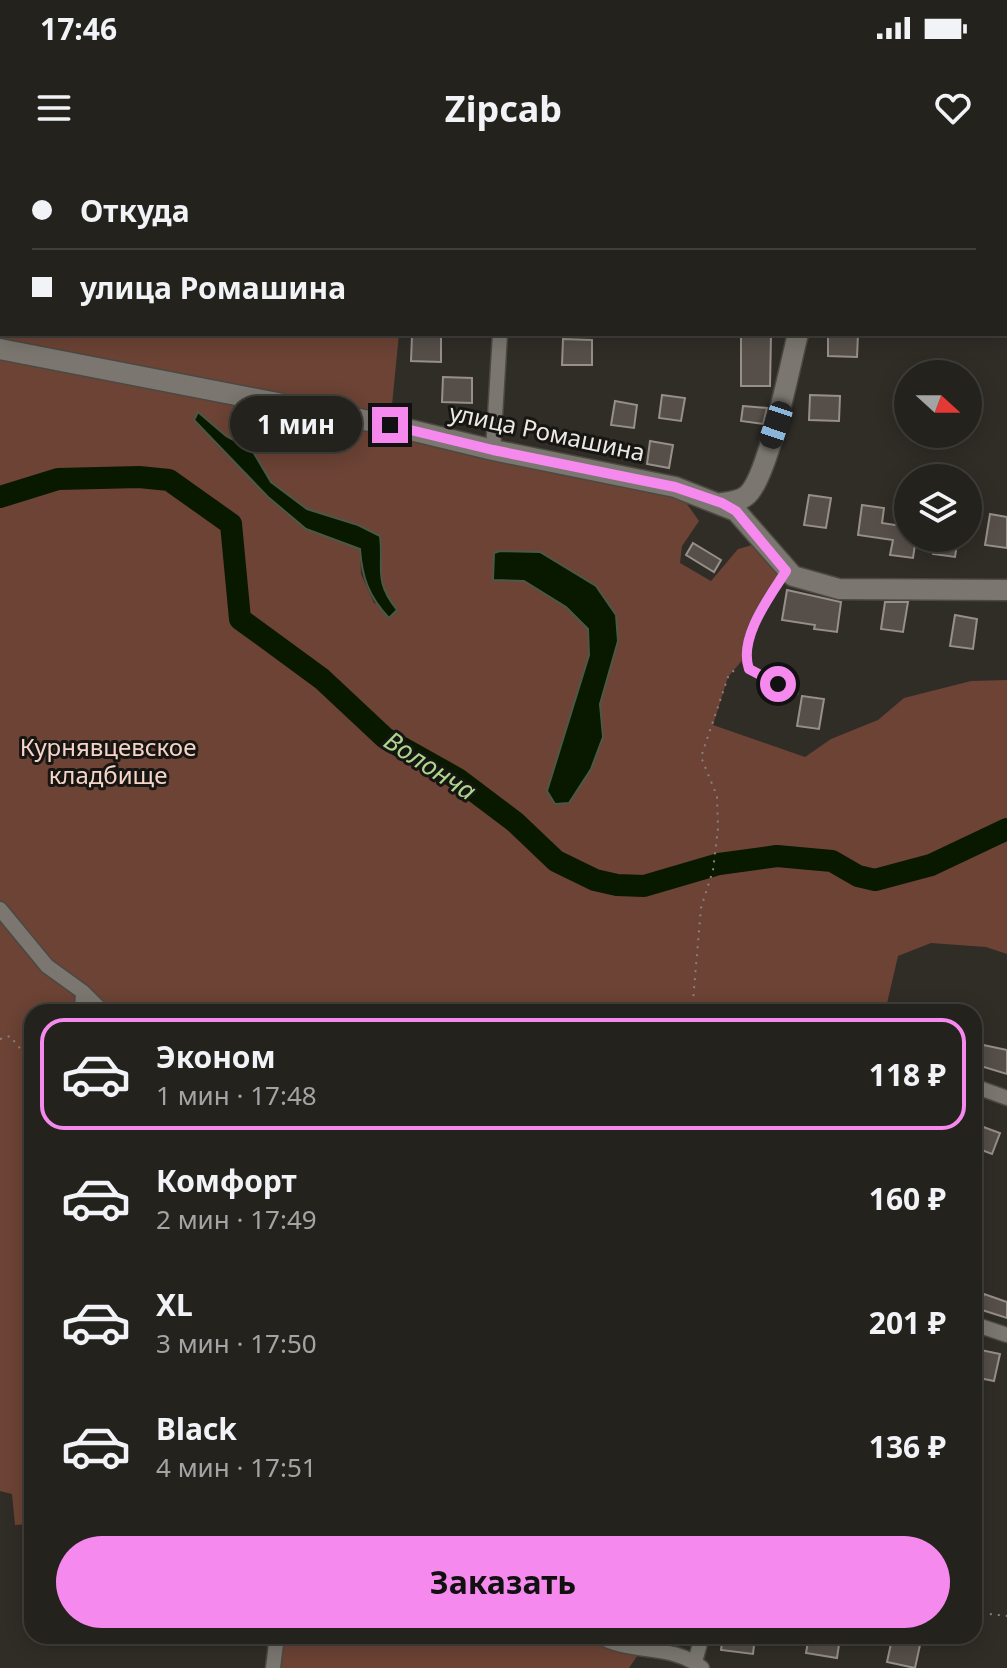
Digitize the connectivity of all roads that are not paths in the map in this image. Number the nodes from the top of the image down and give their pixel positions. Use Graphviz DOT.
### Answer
graph roads {
  1 [pos="500,336"];
  2 [pos="798,336"];
  3 [pos="0,349"];
  4 [pos="493,450"];
  5 [pos="758,475"];
  6 [pos="722,503"];
  7 [pos="763,542"];
  8 [pos="786,571"];
  9 [pos="1007,590"];
  10 [pos="794,692"];
  11 [pos="0,909"];
  12 [pos="83,992"];
  13 [pos="82,1004"];
  14 [pos="95,1004"];
  15 [pos="982,1089"];
  16 [pos="1007,1098"];
  17 [pos="982,1327"];
  18 [pos="1007,1335"];
  19 [pos="276,1644"];
  20 [pos="618,1644"];
  21 [pos="701,1644"];
  22 [pos="698,1665"];
  23 [pos="273,1668"];
  1 -- 4 [label="street"];
  2 -- 5 [label="street"];
  3 -- 4 [label="street, улица Ромашина"];
  4 -- 6 [label="street, улица Ромашина"];
  5 -- 6 [label="street"];
  5 -- 7 [label="street"];
  6 -- 7 [label="street, улица Ромашина"];
  7 -- 8 [label="street, улица Ромашина"];
  8 -- 9 [label="street"];
  8 -- 10 [label="lane"];
  11 -- 12 [label="street"];
  12 -- 13 [label="street"];
  12 -- 14 [label="street"];
  15 -- 16 [label="street"];
  17 -- 18 [label="street"];
  19 -- 23 [label="street"];
  20 -- 22 [label="street"];
  21 -- 22 [label="street"];
}
